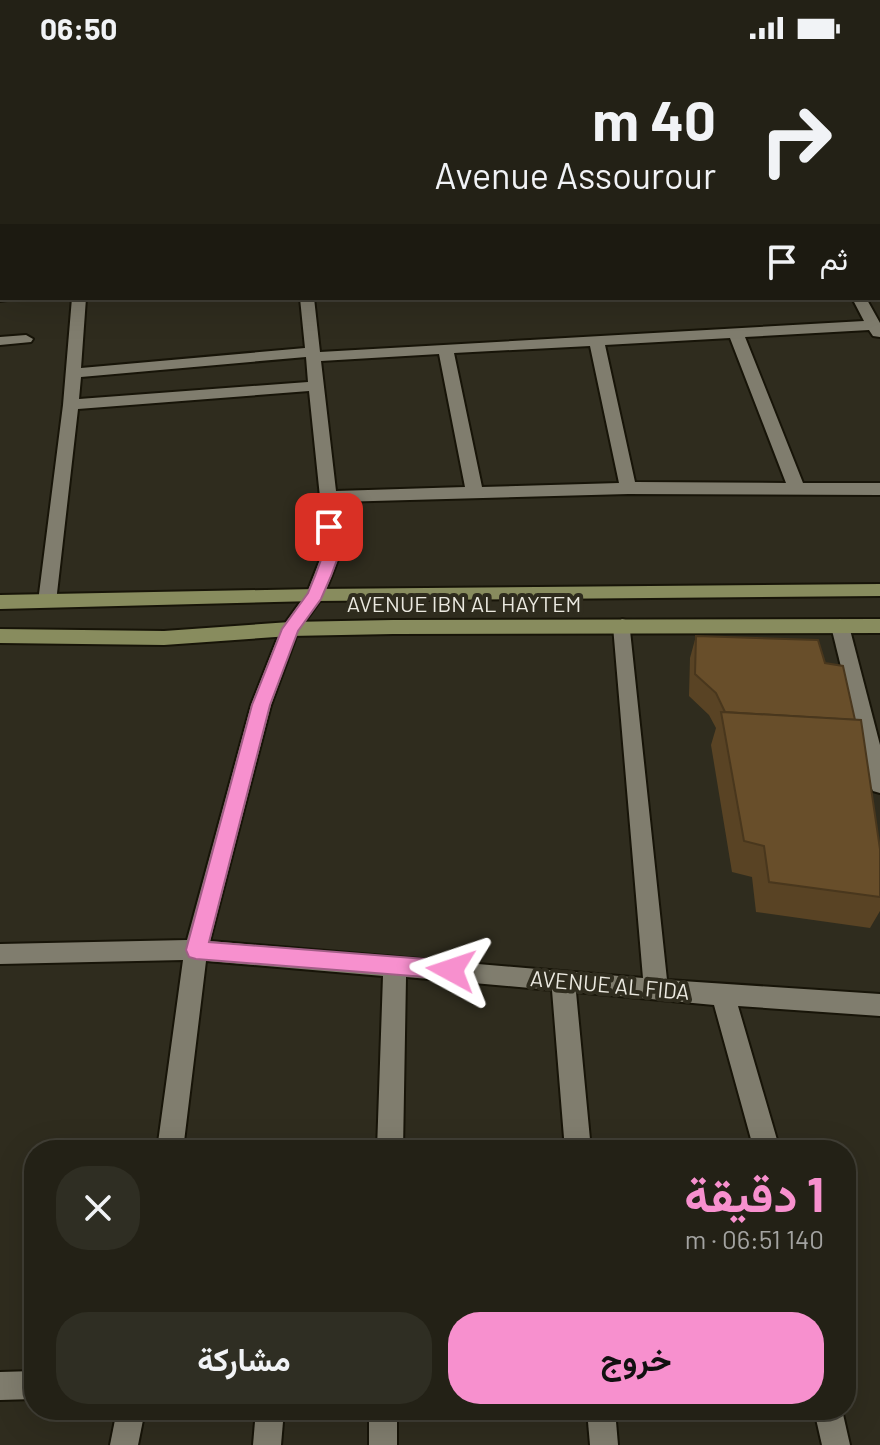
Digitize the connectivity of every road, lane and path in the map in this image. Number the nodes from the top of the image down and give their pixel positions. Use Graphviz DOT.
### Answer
graph roads {
  1 [pos="79,300"];
  2 [pos="307,300"];
  3 [pos="860,300"];
  4 [pos="877,331"];
  5 [pos="736,333"];
  6 [pos="26,339"];
  7 [pos="0,341"];
  8 [pos="597,342"];
  9 [pos="446,351"];
  10 [pos="313,355"];
  11 [pos="73,373"];
  12 [pos="316,386"];
  13 [pos="71,405"];
  14 [pos="628,488"];
  15 [pos="797,489"];
  16 [pos="880,489"];
  17 [pos="475,493"];
  18 [pos="328,497"];
  19 [pos="880,590"];
  20 [pos="315,595"];
  21 [pos="0,602"];
  22 [pos="47,602"];
  23 [pos="622,626"];
  24 [pos="840,626"];
  25 [pos="880,626"];
  26 [pos="290,629"];
  27 [pos="0,636"];
  28 [pos="880,785"];
  29 [pos="196,950"];
  30 [pos="0,954"];
  31 [pos="395,965"];
  32 [pos="563,980"];
  33 [pos="656,990"];
  34 [pos="723,994"];
  35 [pos="880,1005"];
  36 [pos="171,1140"];
  37 [pos="390,1140"];
  38 [pos="577,1140"];
  39 [pos="764,1140"];
  40 [pos="24,1385"];
  41 [pos="0,1386"];
  42 [pos="129,1420"];
  43 [pos="269,1420"];
  44 [pos="383,1420"];
  45 [pos="602,1420"];
  46 [pos="830,1420"];
  47 [pos="124,1445"];
  48 [pos="267,1445"];
  49 [pos="383,1445"];
  50 [pos="604,1445"];
  51 [pos="836,1445"];
  1 -- 11 [label="street"];
  2 -- 10 [label="street"];
  3 -- 4 [label="street"];
  4 -- 5 [label="street"];
  5 -- 8 [label="street"];
  5 -- 15 [label="street"];
  6 -- 7 [label="street"];
  8 -- 9 [label="street"];
  8 -- 14 [label="street"];
  9 -- 10 [label="street"];
  9 -- 17 [label="street"];
  10 -- 11 [label="street"];
  10 -- 12 [label="street"];
  11 -- 13 [label="street"];
  12 -- 13 [label="street"];
  12 -- 18 [label="street"];
  13 -- 22 [label="street"];
  14 -- 15 [label="street"];
  14 -- 17 [label="street"];
  15 -- 16 [label="street"];
  17 -- 18 [label="street"];
  18 -- 20 [label="street"];
  19 -- 20 [label="street, AVENUE IBN AL HAYTEM"];
  20 -- 22 [label="street, AVENUE IBN AL HAYTEM"];
  20 -- 26 [label="street"];
  21 -- 22 [label="street, AVENUE IBN AL HAYTEM"];
  23 -- 24 [label="street, AVENUE IBN AL HAYTEM"];
  23 -- 26 [label="street, AVENUE IBN AL HAYTEM"];
  23 -- 33 [label="street"];
  24 -- 25 [label="street, AVENUE IBN AL HAYTEM"];
  24 -- 28 [label="street"];
  26 -- 27 [label="street, AVENUE IBN AL HAYTEM"];
  26 -- 29 [label="street"];
  29 -- 30 [label="street, AVENUE AL FIDA"];
  29 -- 31 [label="street, AVENUE AL FIDA"];
  29 -- 36 [label="street"];
  31 -- 32 [label="street, AVENUE AL FIDA"];
  31 -- 37 [label="street"];
  32 -- 33 [label="street, AVENUE AL FIDA"];
  32 -- 38 [label="street"];
  33 -- 34 [label="street, AVENUE AL FIDA"];
  34 -- 35 [label="street, AVENUE AL FIDA"];
  34 -- 39 [label="street"];
  40 -- 41 [label="street"];
  42 -- 47 [label="street"];
  43 -- 48 [label="street"];
  44 -- 49 [label="street"];
  45 -- 50 [label="street"];
  46 -- 51 [label="street"];
}
